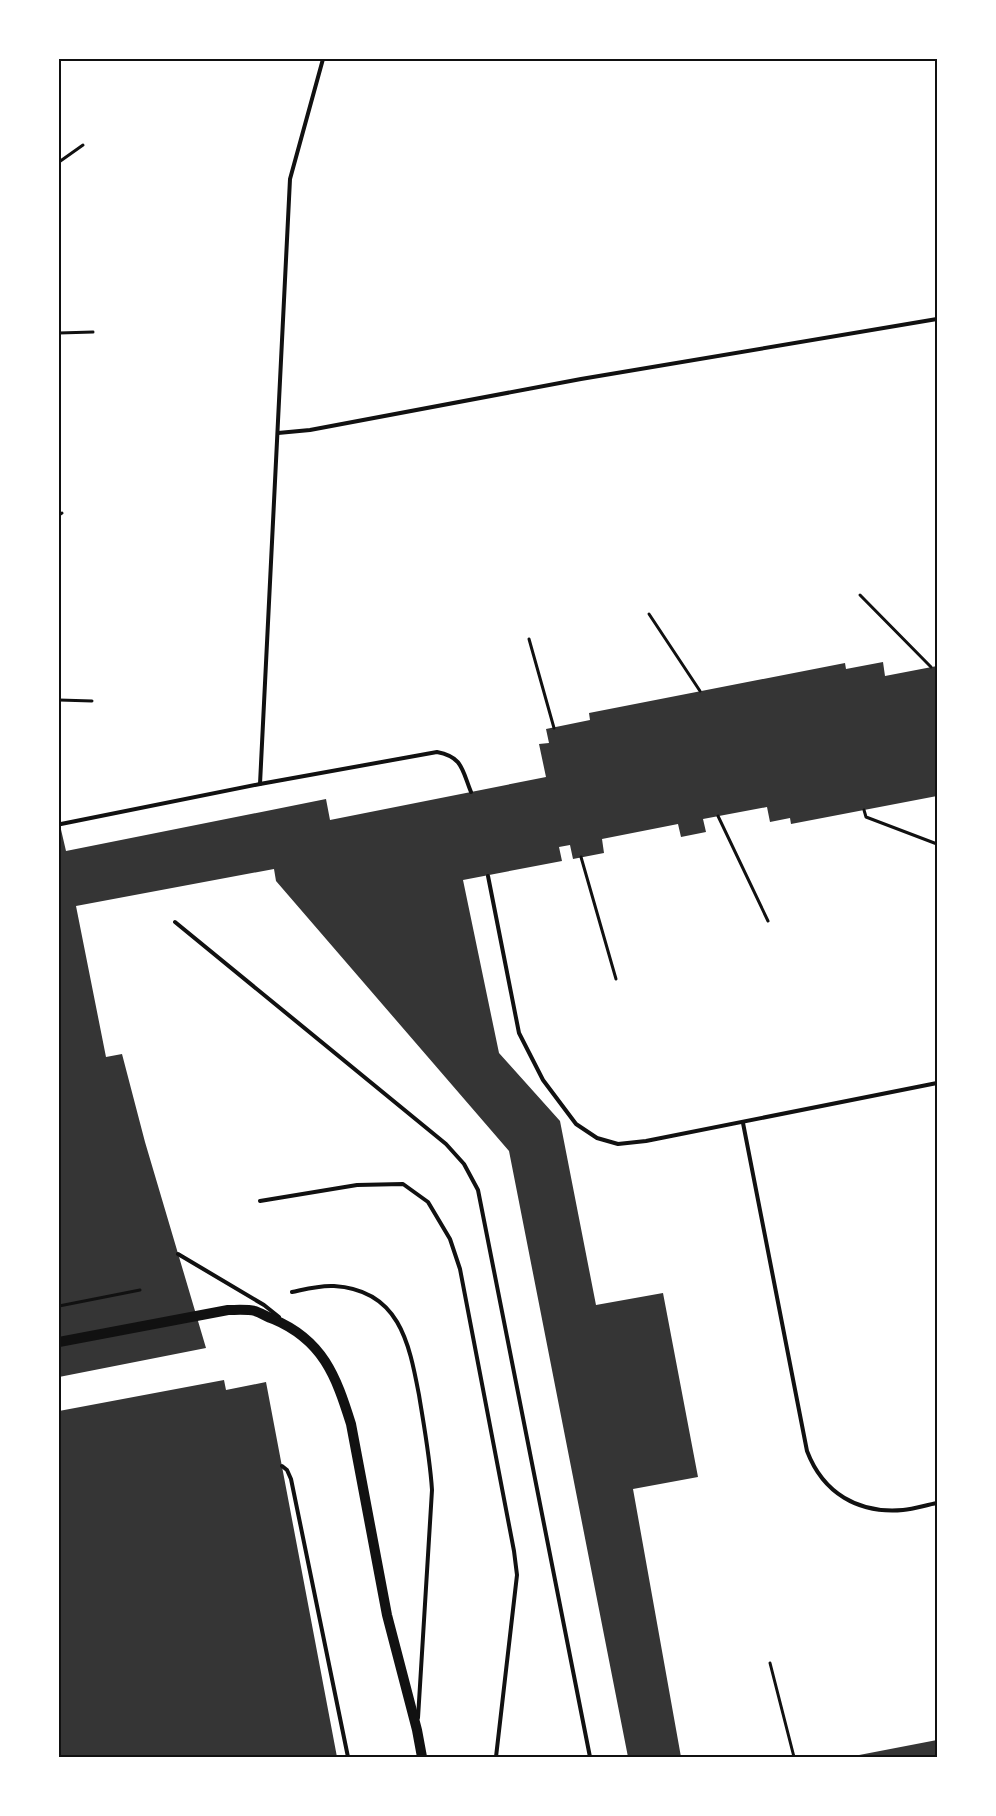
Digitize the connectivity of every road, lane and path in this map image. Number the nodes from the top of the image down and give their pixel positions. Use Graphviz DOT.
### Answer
graph roads {
  1 [pos="323,59"];
  2 [pos="83,145"];
  3 [pos="59,162"];
  4 [pos="937,319"];
  5 [pos="92,332"];
  6 [pos="59,333"];
  7 [pos="278,433"];
  8 [pos="860,596"];
  9 [pos="650,614"];
  10 [pos="529,639"];
  11 [pos="931,667"];
  12 [pos="700,691"];
  13 [pos="59,700"];
  14 [pos="92,701"];
  15 [pos="554,728"];
  16 [pos="260,784"];
  17 [pos="471,792"];
  18 [pos="864,810"];
  19 [pos="718,816"];
  20 [pos="61,824"];
  21 [pos="937,844"];
  22 [pos="581,858"];
  23 [pos="488,876"];
  24 [pos="175,922"];
  25 [pos="768,922"];
  26 [pos="616,979"];
  27 [pos="937,1084"];
  28 [pos="742,1122"];
  29 [pos="260,1201"];
  30 [pos="178,1254"];
  31 [pos="140,1290"];
  32 [pos="292,1292"];
  33 [pos="59,1306"];
  34 [pos="288,1325"];
  35 [pos="59,1342"];
  36 [pos="282,1466"];
  37 [pos="937,1503"];
  38 [pos="770,1662"];
  39 [pos="417,1730"];
  40 [pos="348,1757"];
  41 [pos="422,1757"];
  42 [pos="496,1757"];
  43 [pos="590,1757"];
  44 [pos="794,1757"];
  1 -- 7 [label="lane"];
  2 -- 3 [label="path"];
  4 -- 7 [label="lane"];
  5 -- 6 [label="path"];
  7 -- 16 [label="lane"];
  8 -- 11 [label="path"];
  9 -- 12 [label="path"];
  10 -- 15 [label="path"];
  13 -- 14 [label="path"];
  16 -- 17 [label="lane"];
  16 -- 20 [label="lane"];
  18 -- 21 [label="path"];
  19 -- 25 [label="path"];
  22 -- 26 [label="path"];
  23 -- 28 [label="lane"];
  24 -- 43 [label="lane"];
  27 -- 28 [label="lane"];
  28 -- 37 [label="lane"];
  29 -- 42 [label="lane"];
  30 -- 34 [label="lane"];
  31 -- 33 [label="path"];
  32 -- 39 [label="lane"];
  34 -- 35 [label="main road"];
  34 -- 39 [label="main road"];
  36 -- 40 [label="lane"];
  38 -- 44 [label="path"];
  39 -- 41 [label="main road"];
}
